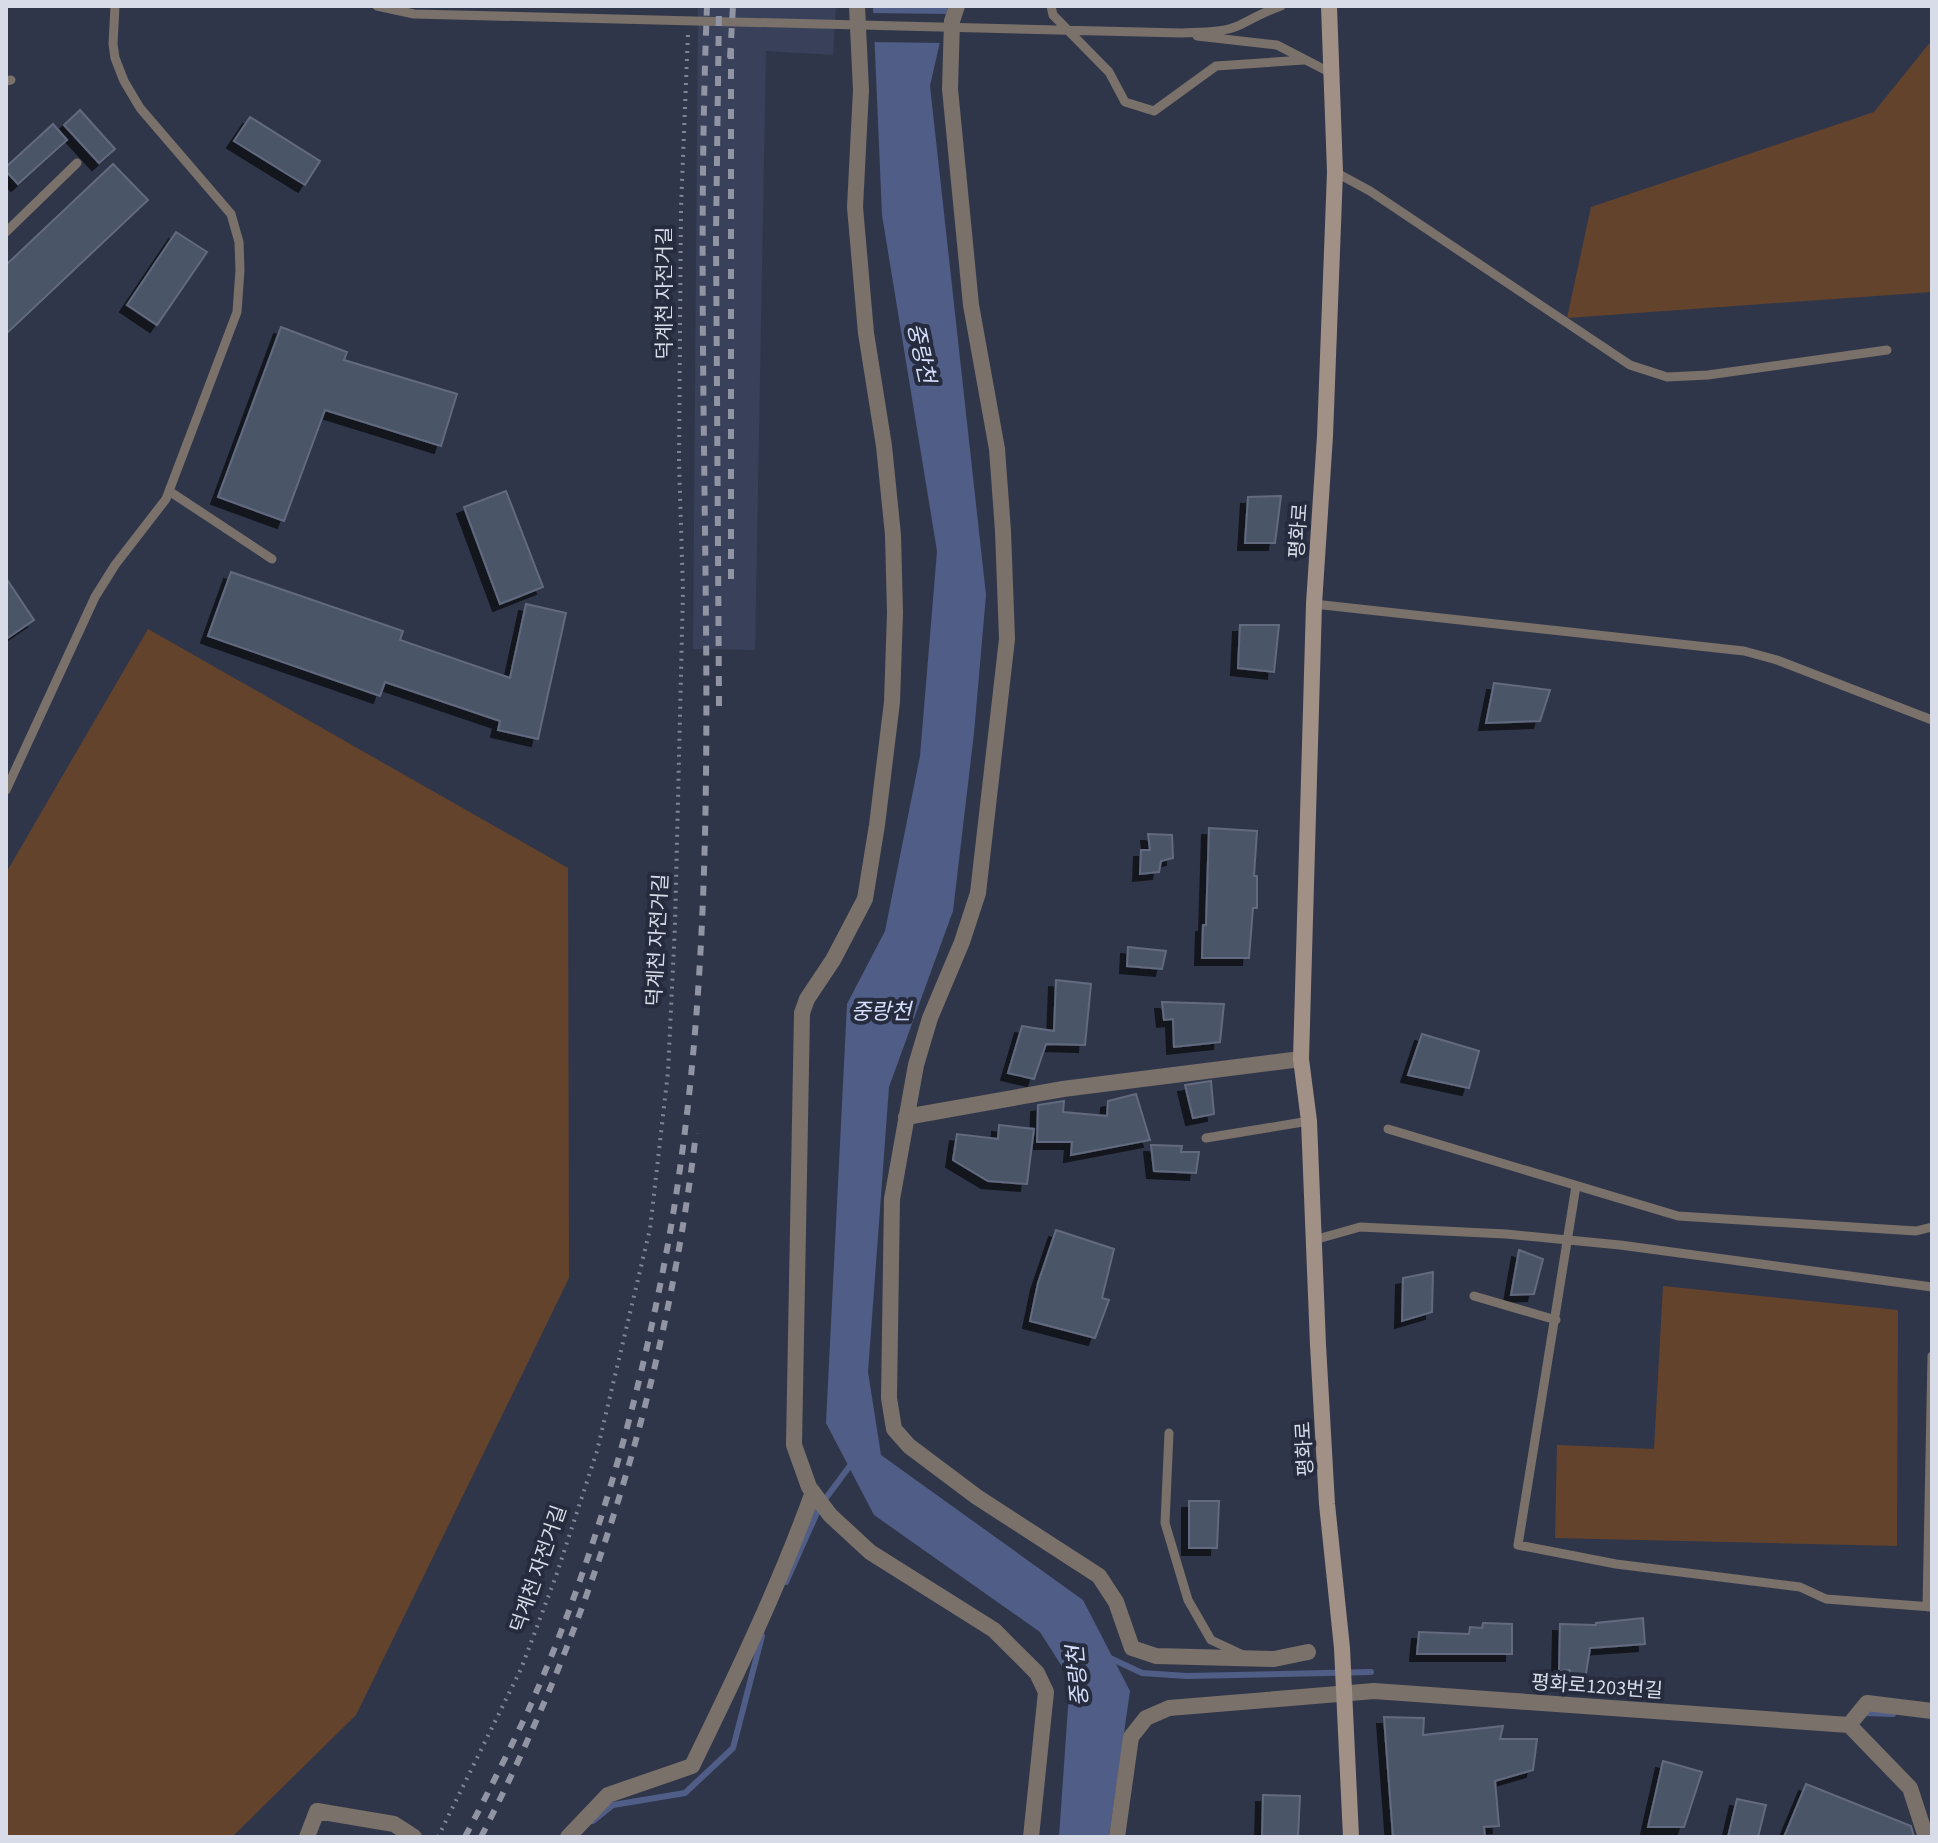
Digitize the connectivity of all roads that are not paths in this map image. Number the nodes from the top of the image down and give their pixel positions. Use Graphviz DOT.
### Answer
graph roads {
  1 [pos="115,6"];
  2 [pos="377,6"];
  3 [pos="857,6"];
  4 [pos="957,6"];
  5 [pos="1051,6"];
  6 [pos="1281,6"];
  7 [pos="1329,6"];
  8 [pos="1182,33"];
  9 [pos="1304,60"];
  10 [pos="1331,73"];
  11 [pos="77,163"];
  12 [pos="1335,172"];
  13 [pos="6,217"];
  14 [pos="8,230"];
  15 [pos="1887,350"];
  16 [pos="169,491"];
  17 [pos="272,559"];
  18 [pos="1314,604"];
  19 [pos="1932,720"];
  20 [pos="6,790"];
  21 [pos="1301,1059"];
  22 [pos="906,1117"];
  23 [pos="1309,1121"];
  24 [pos="1388,1129"];
  25 [pos="1206,1138"];
  26 [pos="1576,1186"];
  27 [pos="1932,1227"];
  28 [pos="1314,1240"];
  29 [pos="1569,1240"];
  30 [pos="1932,1287"];
  31 [pos="1474,1296"];
  32 [pos="1556,1320"];
  33 [pos="1932,1356"];
  34 [pos="1169,1433"];
  35 [pos="816,1496"];
  36 [pos="1930,1607"];
  37 [pos="1308,1652"];
  38 [pos="1251,1658"];
  39 [pos="1342,1687"];
  40 [pos="1932,1711"];
  41 [pos="1849,1725"];
  42 [pos="307,1837"];
  43 [pos="414,1837"];
  44 [pos="568,1837"];
  45 [pos="1031,1837"];
  46 [pos="1117,1837"];
  47 [pos="1351,1837"];
  48 [pos="1926,1837"];
  1 -- 16 [label="lane"];
  2 -- 8 [label="lane"];
  3 -- 35 [label="street"];
  4 -- 22 [label="street"];
  5 -- 9 [label="lane"];
  6 -- 8 [label="lane"];
  7 -- 10 [label="main road, 평화로"];
  8 -- 9 [label="lane"];
  9 -- 10 [label="lane"];
  10 -- 12 [label="main road, 평화로"];
  11 -- 14 [label="lane"];
  12 -- 15 [label="lane"];
  12 -- 18 [label="main road, 평화로"];
  13 -- 14 [label="lane"];
  16 -- 17 [label="lane"];
  16 -- 20 [label="lane"];
  18 -- 19 [label="lane"];
  18 -- 21 [label="main road, 평화로"];
  21 -- 22 [label="street"];
  21 -- 23 [label="main road, 평화로"];
  22 -- 38 [label="street"];
  23 -- 25 [label="lane"];
  23 -- 28 [label="main road, 평화로"];
  24 -- 26 [label="lane"];
  26 -- 27 [label="lane"];
  26 -- 29 [label="lane"];
  28 -- 29 [label="lane"];
  28 -- 39 [label="main road, 평화로"];
  29 -- 30 [label="lane"];
  29 -- 32 [label="lane"];
  31 -- 32 [label="lane"];
  32 -- 36 [label="lane"];
  33 -- 36 [label="lane"];
  34 -- 38 [label="lane"];
  35 -- 44 [label="street"];
  35 -- 45 [label="street"];
  37 -- 38 [label="street"];
  39 -- 41 [label="street, 평화로1203번길"];
  39 -- 46 [label="street, 평화로1203번길"];
  39 -- 47 [label="main road, 평화로"];
  40 -- 41 [label="street"];
  41 -- 48 [label="street"];
  42 -- 43 [label="street"];
}
